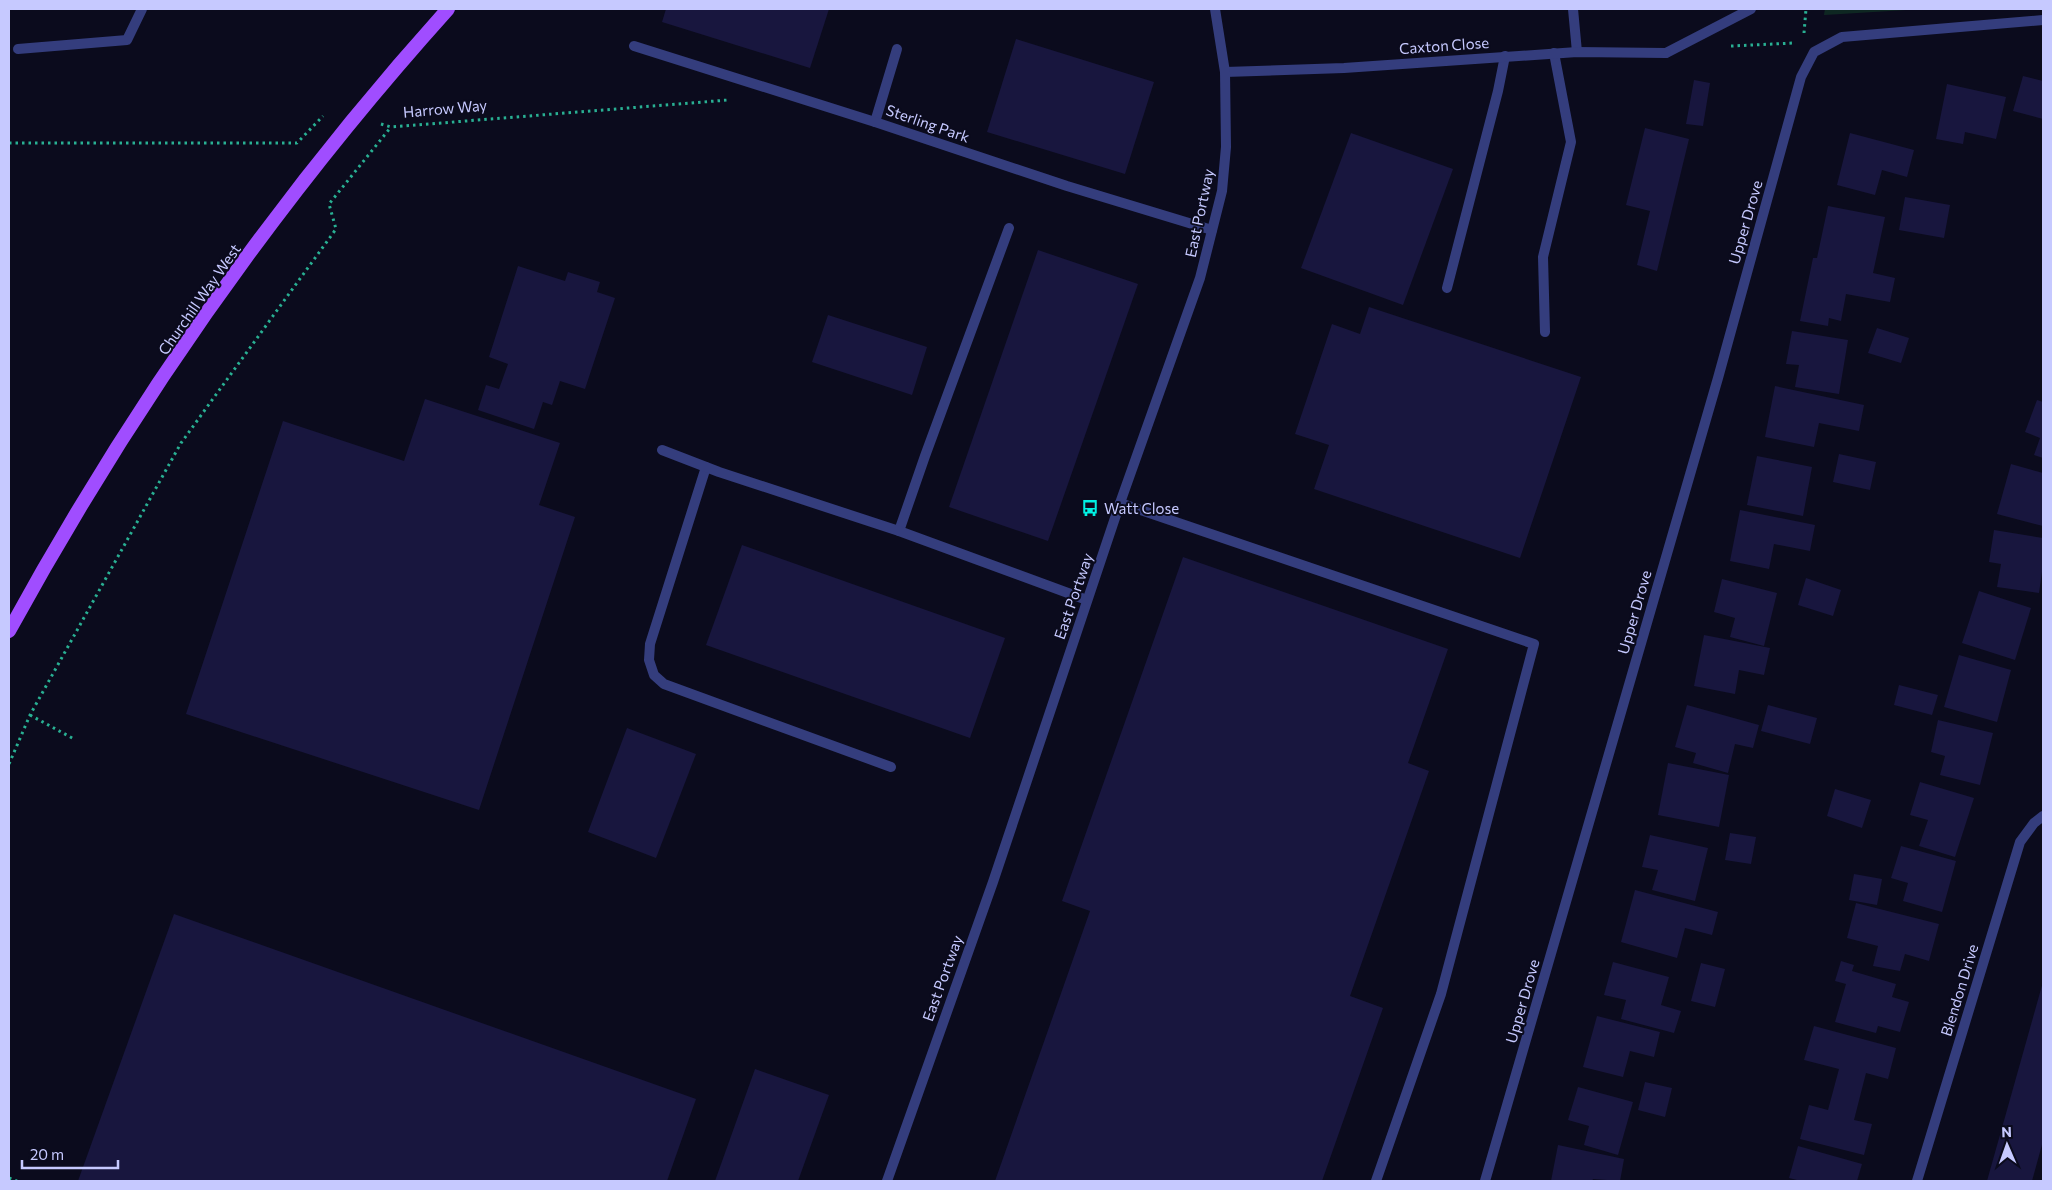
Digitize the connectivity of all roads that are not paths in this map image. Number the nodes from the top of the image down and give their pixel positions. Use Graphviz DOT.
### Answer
graph roads {
  1 [pos="142,9"];
  2 [pos="448,9"];
  3 [pos="1215,9"];
  4 [pos="1573,9"];
  5 [pos="1751,9"];
  6 [pos="2043,20"];
  7 [pos="634,46"];
  8 [pos="18,49"];
  9 [pos="897,49"];
  10 [pos="1577,52"];
  11 [pos="1554,53"];
  12 [pos="1505,56"];
  13 [pos="1224,72"];
  14 [pos="875,122"];
  15 [pos="1009,228"];
  16 [pos="1212,230"];
  17 [pos="1447,288"];
  18 [pos="1545,332"];
  19 [pos="662,450"];
  20 [pos="706,467"];
  21 [pos="1120,503"];
  22 [pos="899,531"];
  23 [pos="1087,600"];
  24 [pos="9,631"];
  25 [pos="891,767"];
  26 [pos="2043,816"];
  27 [pos="887,1181"];
  28 [pos="1376,1181"];
  29 [pos="1485,1181"];
  30 [pos="1917,1181"];
  1 -- 8 [label="street"];
  2 -- 24 [label="main road, Churchill Way West"];
  3 -- 13 [label="street, East Portway"];
  4 -- 10 [label="street"];
  5 -- 10 [label="street, Caxton Close"];
  6 -- 29 [label="street, Upper Drove"];
  7 -- 14 [label="street, Sterling Park"];
  9 -- 14 [label="street"];
  10 -- 11 [label="street, Caxton Close"];
  11 -- 12 [label="street, Caxton Close"];
  11 -- 18 [label="street"];
  12 -- 13 [label="street, Caxton Close"];
  12 -- 17 [label="street"];
  13 -- 16 [label="street, East Portway"];
  14 -- 16 [label="street, Sterling Park"];
  15 -- 22 [label="street"];
  16 -- 21 [label="street, East Portway"];
  19 -- 20 [label="street"];
  20 -- 22 [label="street"];
  20 -- 25 [label="street"];
  21 -- 23 [label="street, East Portway"];
  21 -- 28 [label="street"];
  22 -- 23 [label="street"];
  23 -- 27 [label="street, East Portway"];
  26 -- 30 [label="street, Blendon Drive"];
}
